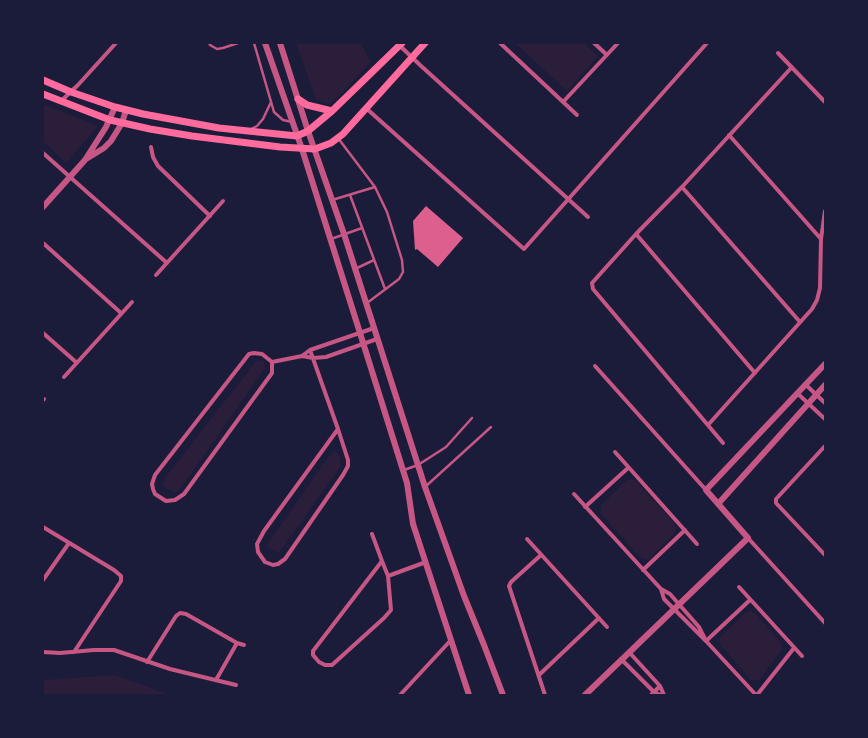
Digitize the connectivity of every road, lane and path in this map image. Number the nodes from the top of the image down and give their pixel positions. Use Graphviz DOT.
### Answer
graph roads {
  1 [pos="116,43"];
  2 [pos="209,43"];
  3 [pos="238,43"];
  4 [pos="254,43"];
  5 [pos="265,43"];
  6 [pos="280,43"];
  7 [pos="425,43"];
  8 [pos="500,43"];
  9 [pos="594,43"];
  10 [pos="618,43"];
  11 [pos="707,43"];
  12 [pos="400,44"];
  13 [pos="778,53"];
  14 [pos="607,55"];
  15 [pos="412,58"];
  16 [pos="792,67"];
  17 [pos="43,80"];
  18 [pos="71,92"];
  19 [pos="43,94"];
  20 [pos="298,99"];
  21 [pos="271,101"];
  22 [pos="60,102"];
  23 [pos="563,102"];
  24 [pos="825,102"];
  25 [pos="115,107"];
  26 [pos="367,109"];
  27 [pos="126,110"];
  28 [pos="332,111"];
  29 [pos="577,115"];
  30 [pos="110,120"];
  31 [pos="292,122"];
  32 [pos="122,123"];
  33 [pos="246,131"];
  34 [pos="308,132"];
  35 [pos="729,135"];
  36 [pos="297,136"];
  37 [pos="337,138"];
  38 [pos="152,147"];
  39 [pos="302,149"];
  40 [pos="314,149"];
  41 [pos="43,153"];
  42 [pos="85,160"];
  43 [pos="70,177"];
  44 [pos="375,187"];
  45 [pos="682,187"];
  46 [pos="350,195"];
  47 [pos="569,200"];
  48 [pos="223,201"];
  49 [pos="331,201"];
  50 [pos="43,207"];
  51 [pos="825,211"];
  52 [pos="210,216"];
  53 [pos="588,217"];
  54 [pos="362,228"];
  55 [pos="344,234"];
  56 [pos="636,234"];
  57 [pos="330,239"];
  58 [pos="821,239"];
  59 [pos="43,243"];
  60 [pos="374,260"];
  61 [pos="167,263"];
  62 [pos="355,269"];
  63 [pos="156,275"];
  64 [pos="385,289"];
  65 [pos="132,302"];
  66 [pos="366,304"];
  67 [pos="121,313"];
  68 [pos="800,322"];
  69 [pos="374,328"];
  70 [pos="43,333"];
  71 [pos="360,333"];
  72 [pos="377,339"];
  73 [pos="363,344"];
  74 [pos="310,350"];
  75 [pos="302,356"];
  76 [pos="313,358"];
  77 [pos="272,362"];
  78 [pos="76,363"];
  79 [pos="825,364"];
  80 [pos="595,366"];
  81 [pos="755,372"];
  82 [pos="64,377"];
  83 [pos="806,384"];
  84 [pos="825,385"];
  85 [pos="797,393"];
  86 [pos="816,395"];
  87 [pos="825,403"];
  88 [pos="808,404"];
  89 [pos="472,418"];
  90 [pos="825,419"];
  91 [pos="708,425"];
  92 [pos="491,427"];
  93 [pos="338,429"];
  94 [pos="723,443"];
  95 [pos="824,448"];
  96 [pos="615,452"];
  97 [pos="418,465"];
  98 [pos="628,468"];
  99 [pos="403,470"];
  100 [pos="425,487"];
  101 [pos="706,490"];
  102 [pos="574,494"];
  103 [pos="718,504"];
  104 [pos="585,507"];
  105 [pos="43,527"];
  106 [pos="685,530"];
  107 [pos="372,534"];
  108 [pos="748,538"];
  109 [pos="527,539"];
  110 [pos="69,543"];
  111 [pos="697,544"];
  112 [pos="542,555"];
  113 [pos="825,555"];
  114 [pos="382,561"];
  115 [pos="426,562"];
  116 [pos="643,570"];
  117 [pos="388,576"];
  118 [pos="43,580"];
  119 [pos="738,587"];
  120 [pos="661,590"];
  121 [pos="750,600"];
  122 [pos="679,604"];
  123 [pos="674,609"];
  124 [pos="598,618"];
  125 [pos="825,622"];
  126 [pos="607,627"];
  127 [pos="451,640"];
  128 [pos="706,641"];
  129 [pos="237,643"];
  130 [pos="244,645"];
  131 [pos="794,648"];
  132 [pos="43,652"];
  133 [pos="74,652"];
  134 [pos="629,652"];
  135 [pos="802,656"];
  136 [pos="621,659"];
  137 [pos="147,662"];
  138 [pos="539,675"];
  139 [pos="216,680"];
  140 [pos="236,685"];
  141 [pos="660,686"];
  142 [pos="652,693"];
  143 [pos="400,695"];
  144 [pos="469,695"];
  145 [pos="503,695"];
  146 [pos="545,695"];
  147 [pos="585,695"];
  148 [pos="663,695"];
  149 [pos="757,695"];
  1 -- 18 [label="street"];
  2 -- 3 [label="lane"];
  4 -- 21 [label="lane"];
  5 -- 31 [label="street"];
  6 -- 20 [label="street"];
  7 -- 15 [label="main road"];
  8 -- 23 [label="street"];
  9 -- 14 [label="street"];
  10 -- 14 [label="street"];
  11 -- 47 [label="street"];
  12 -- 15 [label="street"];
  12 -- 28 [label="main road"];
  13 -- 16 [label="street"];
  14 -- 23 [label="street"];
  15 -- 26 [label="main road"];
  15 -- 47 [label="street"];
  16 -- 24 [label="street"];
  16 -- 35 [label="street"];
  17 -- 18 [label="main road"];
  18 -- 22 [label="street"];
  18 -- 25 [label="main road"];
  19 -- 22 [label="main road"];
  20 -- 28 [label="main road"];
  20 -- 34 [label="street"];
  21 -- 31 [label="lane"];
  21 -- 33 [label="lane"];
  22 -- 30 [label="main road"];
  23 -- 29 [label="street"];
  25 -- 27 [label="main road"];
  25 -- 30 [label="street"];
  26 -- 37 [label="main road"];
  26 -- 47 [label="street"];
  27 -- 32 [label="street"];
  27 -- 33 [label="main road"];
  28 -- 34 [label="main road"];
  30 -- 32 [label="main road"];
  30 -- 42 [label="street"];
  31 -- 36 [label="street"];
  32 -- 39 [label="main road"];
  32 -- 42 [label="street"];
  33 -- 36 [label="main road"];
  34 -- 36 [label="main road"];
  34 -- 40 [label="street"];
  35 -- 45 [label="street"];
  35 -- 58 [label="street"];
  36 -- 39 [label="street"];
  37 -- 40 [label="main road"];
  37 -- 44 [label="lane"];
  38 -- 52 [label="street"];
  39 -- 40 [label="main road"];
  39 -- 57 [label="street"];
  40 -- 49 [label="street"];
  41 -- 43 [label="street"];
  42 -- 43 [label="street"];
  43 -- 50 [label="street"];
  43 -- 61 [label="street"];
  44 -- 46 [label="lane"];
  44 -- 64 [label="lane"];
  45 -- 56 [label="street"];
  45 -- 68 [label="street"];
  46 -- 49 [label="lane"];
  46 -- 54 [label="lane"];
  47 -- 53 [label="street"];
  48 -- 52 [label="street"];
  49 -- 55 [label="street"];
  51 -- 58 [label="street"];
  52 -- 61 [label="street"];
  54 -- 55 [label="lane"];
  54 -- 60 [label="lane"];
  55 -- 57 [label="lane"];
  55 -- 62 [label="street"];
  56 -- 81 [label="street"];
  56 -- 91 [label="street"];
  57 -- 71 [label="street"];
  58 -- 68 [label="street"];
  59 -- 67 [label="street"];
  60 -- 62 [label="lane"];
  60 -- 64 [label="lane"];
  61 -- 63 [label="street"];
  62 -- 66 [label="street"];
  64 -- 66 [label="lane"];
  65 -- 67 [label="street"];
  66 -- 69 [label="street"];
  67 -- 78 [label="street"];
  68 -- 81 [label="street"];
  69 -- 71 [label="street"];
  69 -- 72 [label="street"];
  70 -- 78 [label="street"];
  71 -- 73 [label="street"];
  71 -- 74 [label="street"];
  72 -- 73 [label="street"];
  72 -- 97 [label="street"];
  73 -- 76 [label="street"];
  73 -- 99 [label="street"];
  74 -- 75 [label="street"];
  74 -- 76 [label="street"];
  75 -- 76 [label="street"];
  75 -- 77 [label="street"];
  76 -- 93 [label="street"];
  77 -- 77 [label="street"];
  78 -- 82 [label="street"];
  79 -- 83 [label="street"];
  80 -- 101 [label="street"];
  81 -- 91 [label="street"];
  83 -- 85 [label="street"];
  83 -- 86 [label="street"];
  84 -- 86 [label="street"];
  85 -- 88 [label="street"];
  85 -- 101 [label="street"];
  86 -- 87 [label="street"];
  86 -- 88 [label="street"];
  88 -- 90 [label="street"];
  88 -- 103 [label="street"];
  89 -- 97 [label="lane"];
  91 -- 94 [label="street"];
  92 -- 100 [label="lane"];
  93 -- 93 [label="street"];
  95 -- 113 [label="street"];
  96 -- 98 [label="street"];
  97 -- 99 [label="lane"];
  97 -- 100 [label="street"];
  98 -- 104 [label="street"];
  98 -- 106 [label="street"];
  99 -- 115 [label="street"];
  100 -- 145 [label="street"];
  101 -- 103 [label="street"];
  102 -- 104 [label="street"];
  103 -- 108 [label="street"];
  104 -- 116 [label="street"];
  105 -- 110 [label="street"];
  106 -- 111 [label="street"];
  106 -- 116 [label="street"];
  107 -- 114 [label="street"];
  108 -- 122 [label="street"];
  108 -- 125 [label="street"];
  109 -- 112 [label="street"];
  110 -- 118 [label="street"];
  110 -- 133 [label="street"];
  112 -- 124 [label="street"];
  112 -- 138 [label="street"];
  114 -- 117 [label="street"];
  114 -- 117 [label="street"];
  115 -- 117 [label="street"];
  115 -- 127 [label="street"];
  116 -- 120 [label="street"];
  119 -- 121 [label="street"];
  120 -- 122 [label="street"];
  120 -- 123 [label="street"];
  121 -- 128 [label="street"];
  121 -- 131 [label="street"];
  122 -- 123 [label="street"];
  122 -- 128 [label="street"];
  123 -- 128 [label="street"];
  123 -- 134 [label="street"];
  124 -- 126 [label="street"];
  124 -- 138 [label="street"];
  127 -- 143 [label="street"];
  127 -- 144 [label="street"];
  128 -- 149 [label="street"];
  129 -- 130 [label="street"];
  129 -- 137 [label="street"];
  129 -- 139 [label="street"];
  131 -- 135 [label="street"];
  131 -- 149 [label="street"];
  132 -- 133 [label="street"];
  133 -- 137 [label="street"];
  134 -- 136 [label="street"];
  134 -- 141 [label="street"];
  136 -- 142 [label="street"];
  136 -- 147 [label="street"];
  137 -- 139 [label="street"];
  138 -- 146 [label="street"];
  139 -- 140 [label="street"];
  141 -- 142 [label="street"];
  141 -- 148 [label="street"];
  142 -- 148 [label="street"];
}
